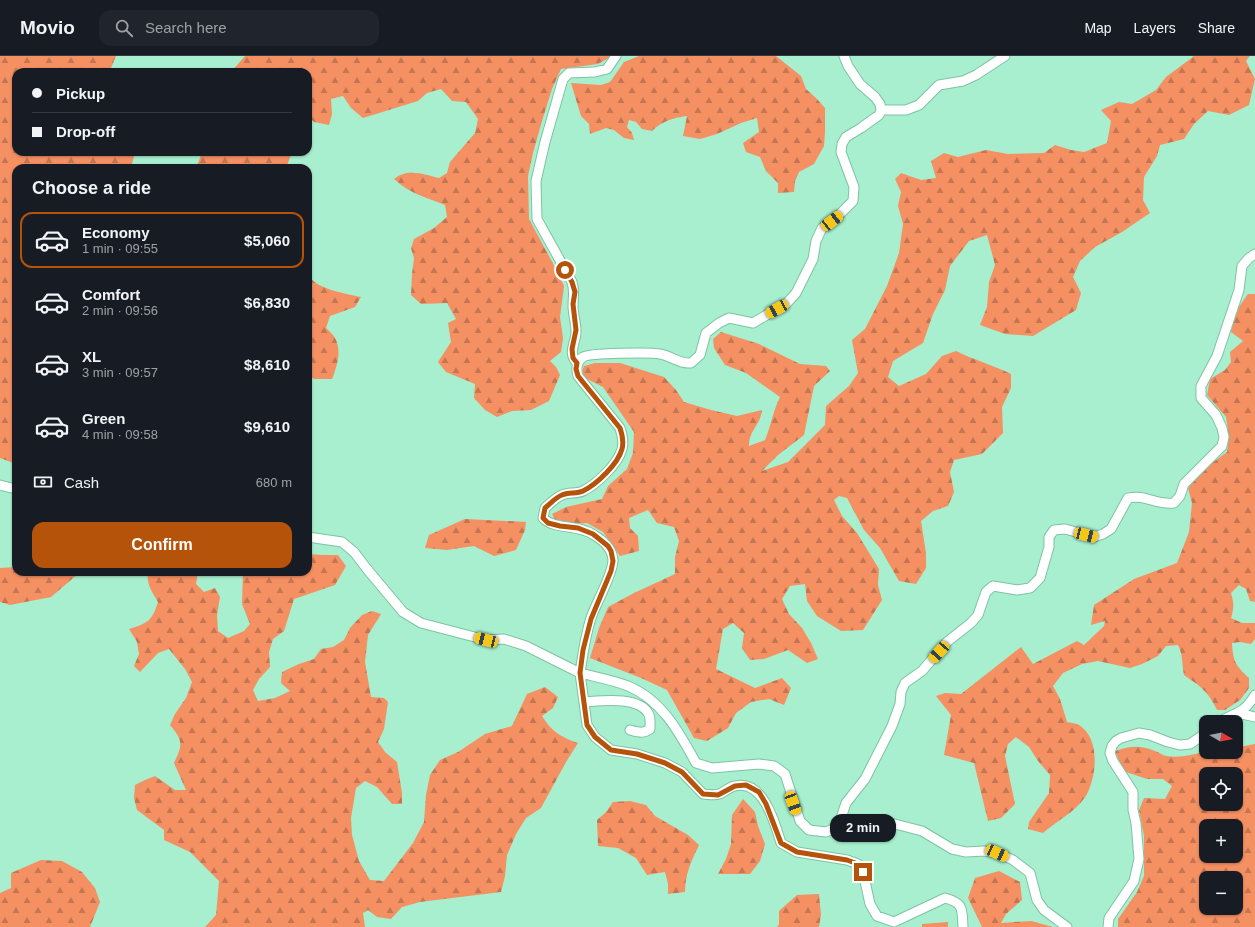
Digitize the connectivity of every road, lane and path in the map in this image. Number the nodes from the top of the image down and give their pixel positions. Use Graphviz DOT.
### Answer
graph roads {
  1 [pos="616,56"];
  2 [pos="844,56"];
  3 [pos="1005,56"];
  4 [pos="881,110"];
  5 [pos="1255,254"];
  6 [pos="577,363"];
  7 [pos="0,485"];
  8 [pos="12,489"];
  9 [pos="312,538"];
  10 [pos="580,673"];
  11 [pos="1255,695"];
  12 [pos="584,702"];
  13 [pos="1238,713"];
  14 [pos="1233,715"];
  15 [pos="1255,717"];
  16 [pos="630,730"];
  17 [pos="1199,737"];
  18 [pos="838,827"];
  19 [pos="963,927"];
  20 [pos="1067,927"];
  21 [pos="1108,927"];
  1 -- 6 [label="street"];
  2 -- 4 [label="street"];
  3 -- 4 [label="street"];
  4 -- 6 [label="street"];
  5 -- 18 [label="street"];
  6 -- 10 [label="street"];
  7 -- 8 [label="street"];
  9 -- 10 [label="street"];
  10 -- 12 [label="street"];
  10 -- 18 [label="street"];
  11 -- 13 [label="street"];
  12 -- 16 [label="street"];
  12 -- 19 [label="street"];
  13 -- 14 [label="street"];
  13 -- 15 [label="street"];
  17 -- 21 [label="street"];
  18 -- 20 [label="street"];
}
